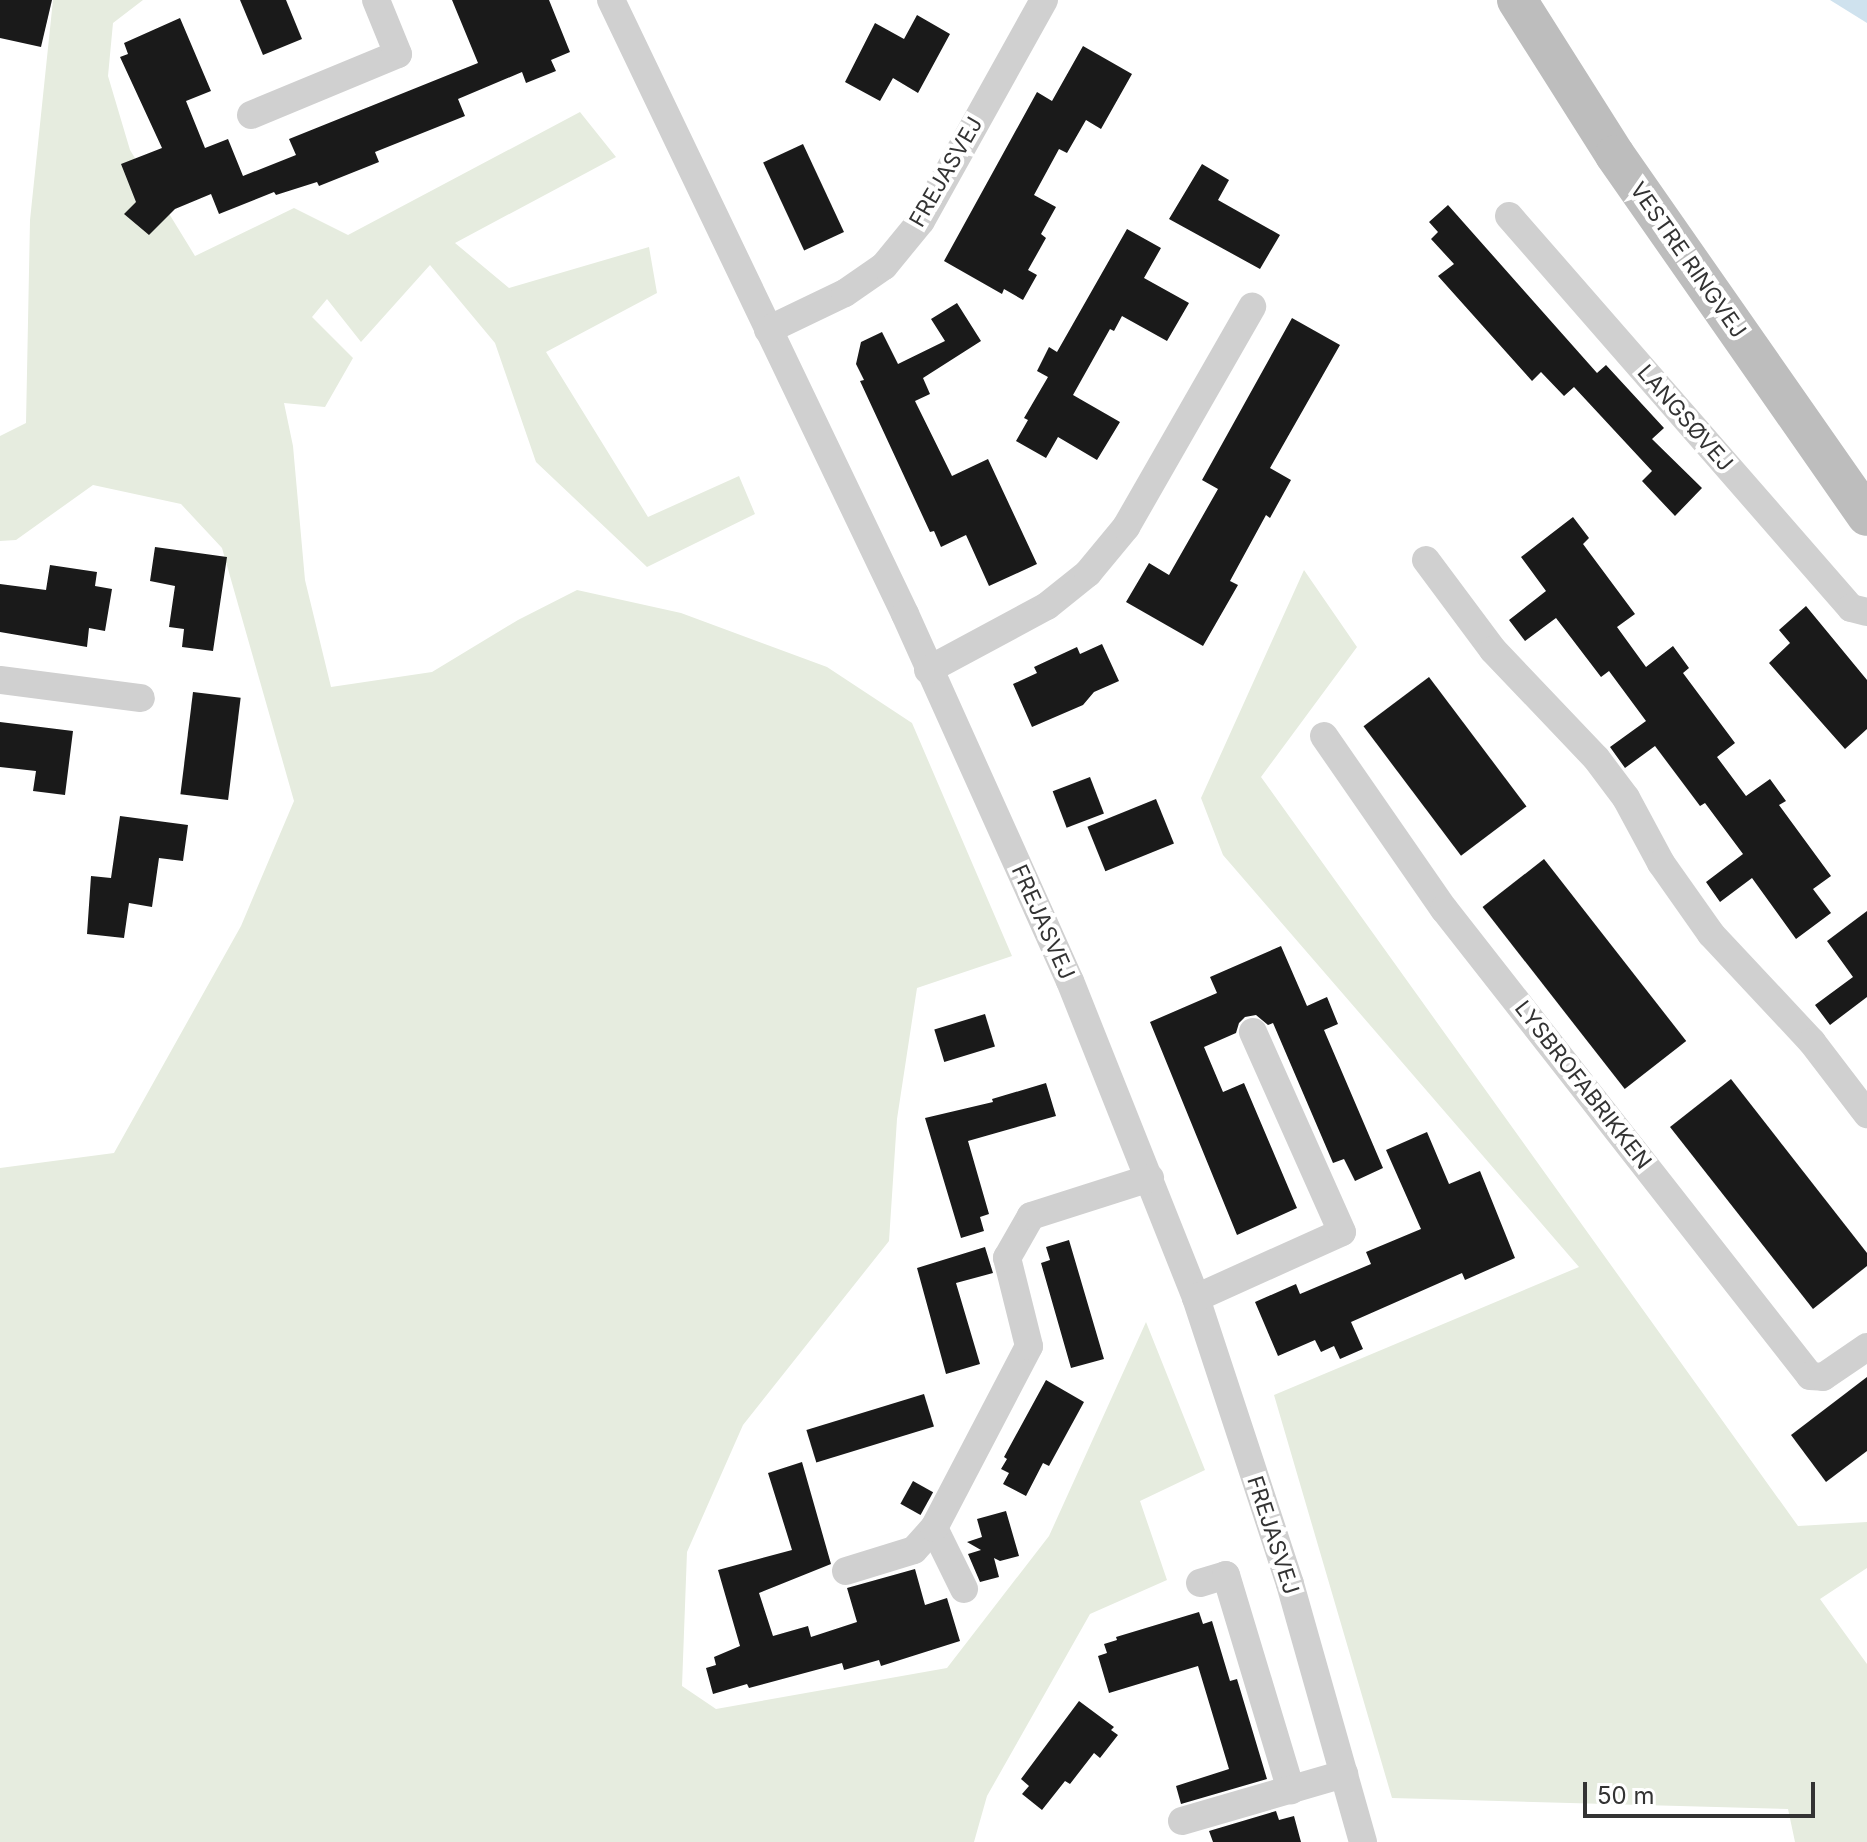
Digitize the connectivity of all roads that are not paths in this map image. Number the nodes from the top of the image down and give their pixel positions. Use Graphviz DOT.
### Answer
graph roads {
  1 [pos="376,0"];
  2 [pos="611,0"];
  3 [pos="1044,0"];
  4 [pos="1517,0"];
  5 [pos="251,115"];
  6 [pos="1509,216"];
  7 [pos="1252,307"];
  8 [pos="768,330"];
  9 [pos="1867,516"];
  10 [pos="1426,560"];
  11 [pos="1867,612"];
  12 [pos="928,670"];
  13 [pos="0,680"];
  14 [pos="141,698"];
  15 [pos="1324,736"];
  16 [pos="1253,1032"];
  17 [pos="1867,1114"];
  18 [pos="1150,1178"];
  19 [pos="1196,1298"];
  20 [pos="1867,1347"];
  21 [pos="934,1528"];
  22 [pos="846,1571"];
  23 [pos="1200,1583"];
  24 [pos="964,1589"];
  25 [pos="1344,1774"];
  26 [pos="1291,1790"];
  27 [pos="1182,1821"];
  28 [pos="1363,1842"];
  1 -- 5 [label="street"];
  2 -- 8 [label="street, FREJASVEJ"];
  3 -- 8 [label="street, FREJASVEJ"];
  4 -- 9 [label="main road, VESTRE RINGVEJ"];
  6 -- 11 [label="street, LANGSØVEJ"];
  7 -- 12 [label="street"];
  8 -- 12 [label="street, FREJASVEJ"];
  10 -- 17 [label="street"];
  12 -- 18 [label="street, FREJASVEJ"];
  13 -- 14 [label="street"];
  15 -- 20 [label="street, LYSBROFABRIKKEN"];
  16 -- 19 [label="street"];
  18 -- 19 [label="street, FREJASVEJ"];
  18 -- 21 [label="street"];
  19 -- 25 [label="street, FREJASVEJ"];
  21 -- 22 [label="street"];
  21 -- 24 [label="street"];
  23 -- 26 [label="street"];
  25 -- 26 [label="street"];
  25 -- 28 [label="street, FREJASVEJ"];
  26 -- 27 [label="street"];
}
